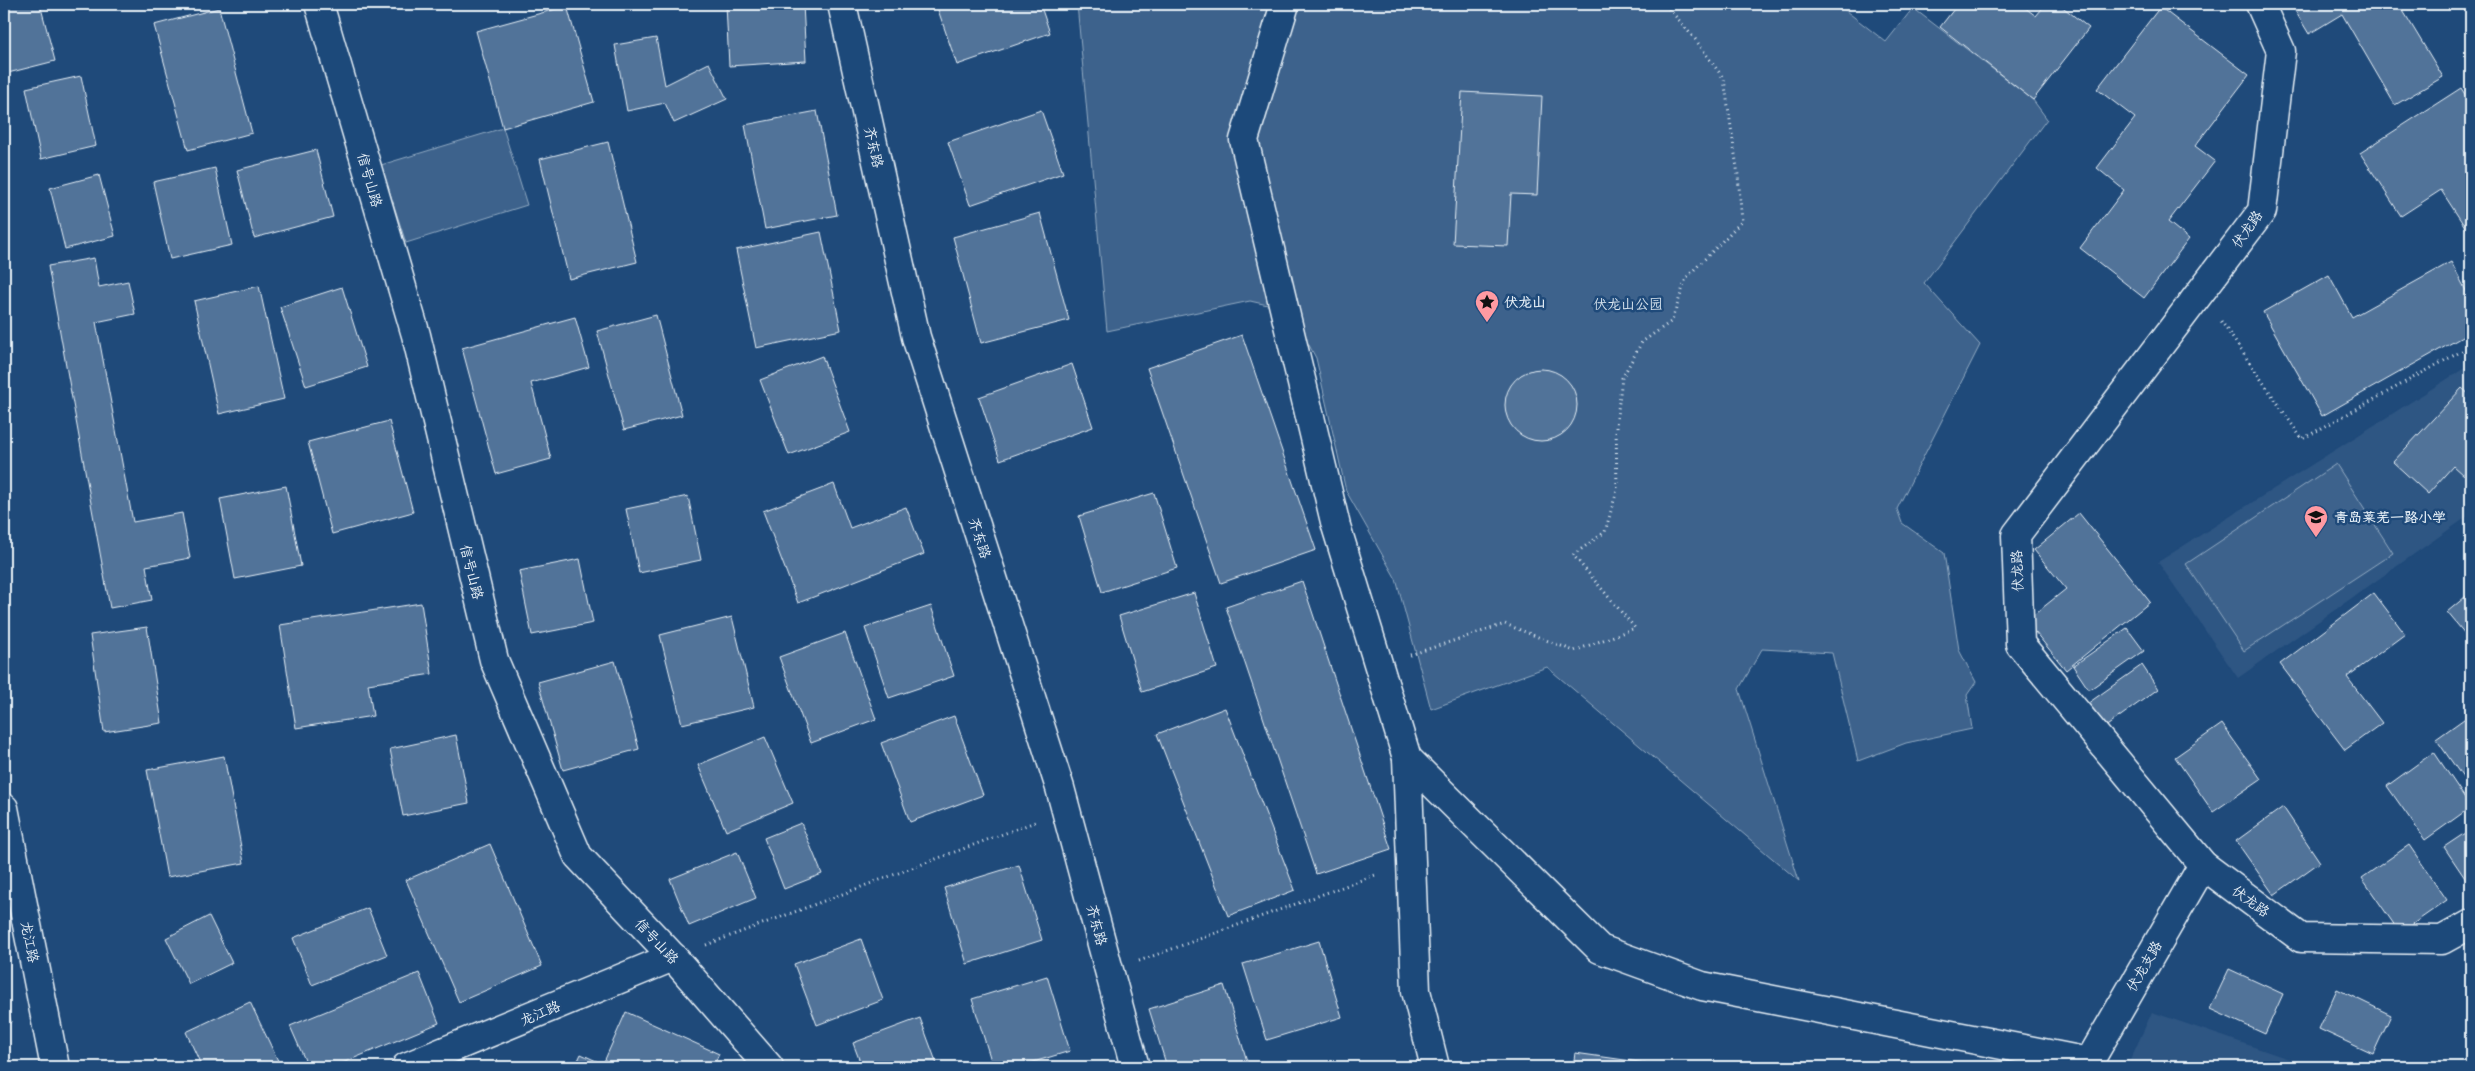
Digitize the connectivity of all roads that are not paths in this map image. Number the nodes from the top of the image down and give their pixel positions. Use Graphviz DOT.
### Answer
graph roads {
  1 [pos="318,4"];
  2 [pos="842,4"];
  3 [pos="1285,4"];
  4 [pos="2260,4"];
  5 [pos="1407,758"];
  6 [pos="4,808"];
  7 [pos="2203,865"];
  8 [pos="2471,924"];
  9 [pos="672,957"];
  10 [pos="437,1062"];
  11 [pos="51,1065"];
  12 [pos="2090,1065"];
  13 [pos="406,1067"];
  14 [pos="769,1067"];
  15 [pos="1135,1067"];
  16 [pos="1435,1067"];
  1 -- 9 [label="street, 信号山路"];
  2 -- 15 [label="street, 齐东路"];
  3 -- 5 [label="street"];
  4 -- 7 [label="street, 伏龙路"];
  5 -- 12 [label="street"];
  5 -- 16 [label="street"];
  6 -- 11 [label="street, 龙江路"];
  7 -- 8 [label="street, 伏龙路"];
  7 -- 12 [label="street, 伏龙支路"];
  9 -- 10 [label="street, 龙江路"];
  9 -- 14 [label="street, 信号山路"];
  10 -- 13 [label="street, 龙江路"];
}
